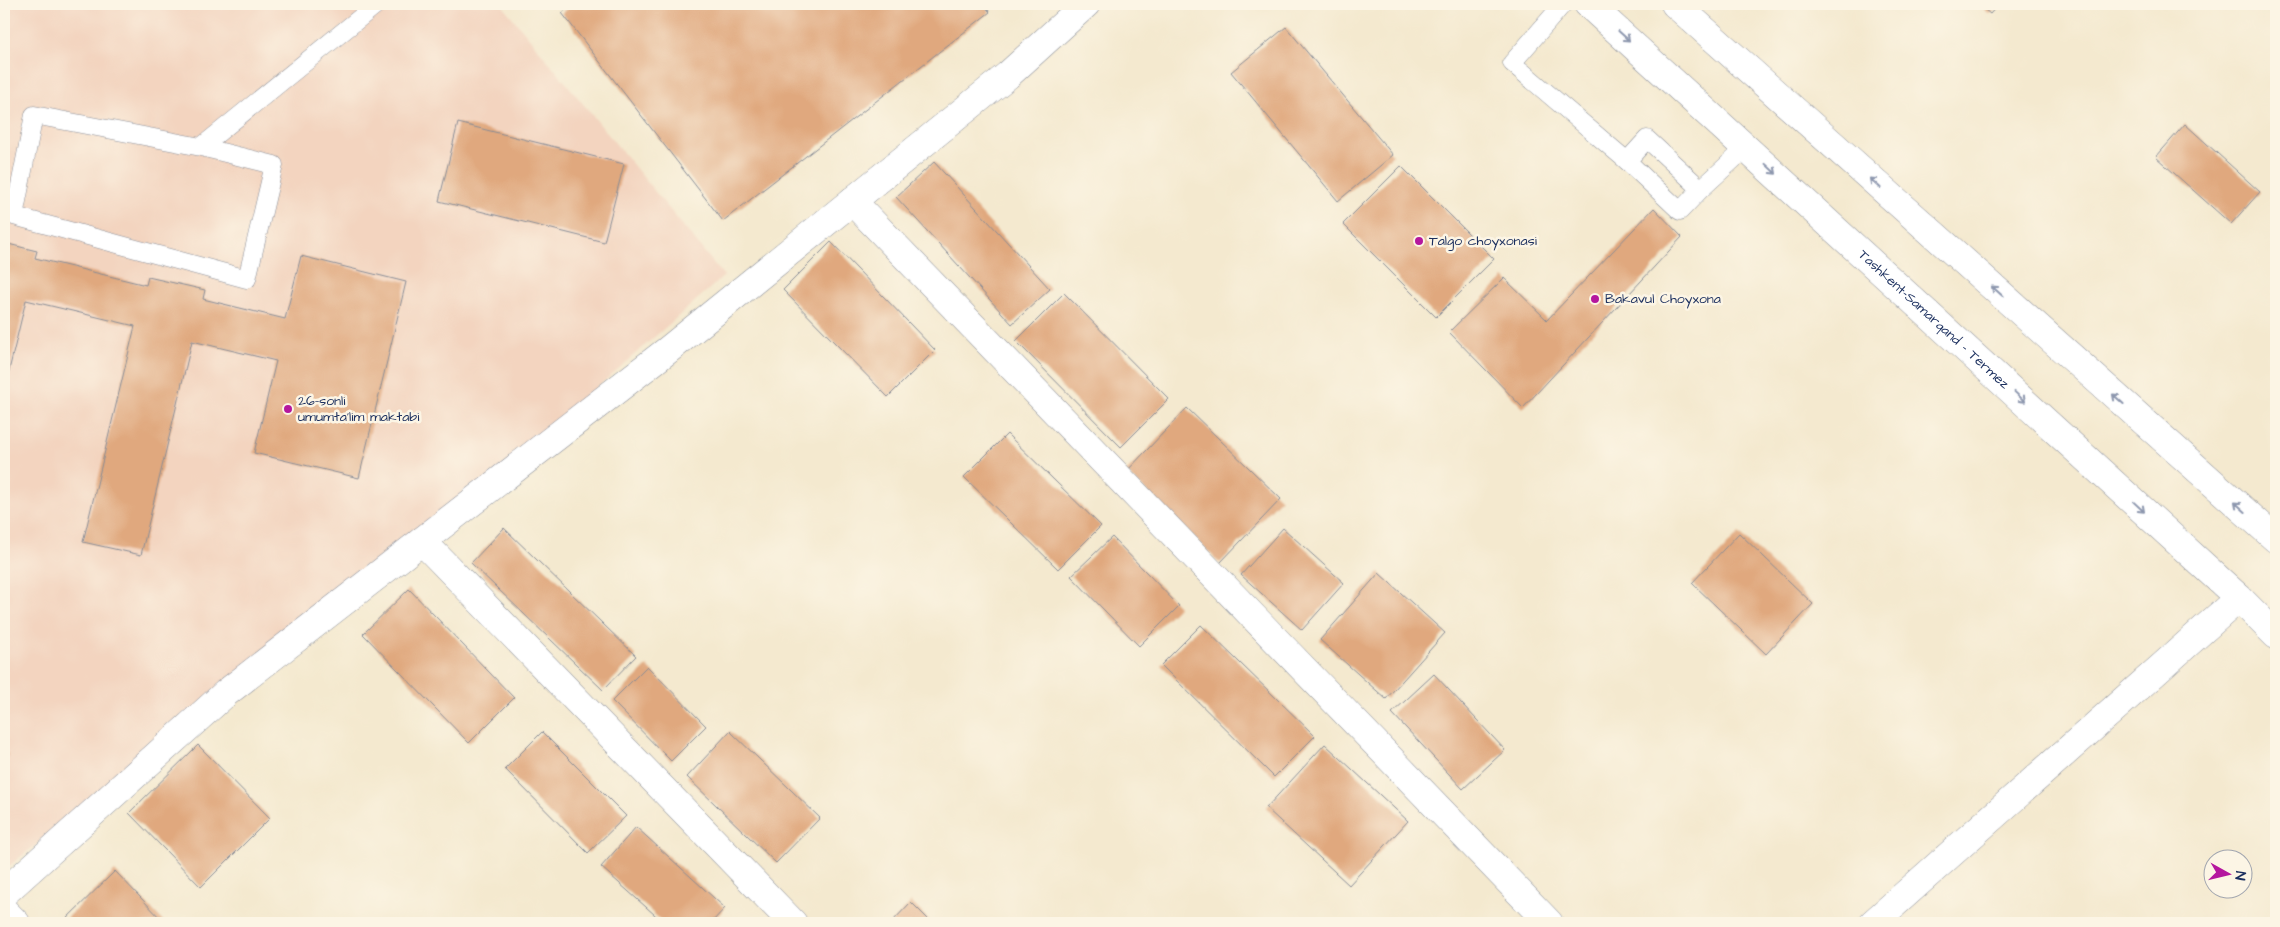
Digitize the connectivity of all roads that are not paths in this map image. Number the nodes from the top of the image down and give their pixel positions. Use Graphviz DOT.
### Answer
graph roads {
  1 [pos="377,4"];
  2 [pos="1086,4"];
  3 [pos="1563,4"];
  4 [pos="1588,4"];
  5 [pos="1675,4"];
  6 [pos="201,147"];
  7 [pos="1747,147"];
  8 [pos="1627,161"];
  9 [pos="1701,189"];
  10 [pos="852,201"];
  11 [pos="2276,539"];
  12 [pos="422,542"];
  13 [pos="2238,598"];
  14 [pos="2276,635"];
  15 [pos="4,893"];
  16 [pos="4,911"];
  17 [pos="16,923"];
  18 [pos="793,923"];
  19 [pos="1549,923"];
  20 [pos="1873,923"];
  1 -- 6 [label="lane"];
  2 -- 10 [label="main road"];
  3 -- 8 [label="lane"];
  4 -- 7 [label="main road, Tashkent-Samarqand - Termez, one-way"];
  11 -- 5 [label="main road, one-way"];
  6 -- 6 [label="lane"];
  7 -- 9 [label="lane"];
  7 -- 13 [label="main road, Tashkent-Samarqand - Termez, one-way"];
  8 -- 9 [label="lane"];
  8 -- 9 [label="lane"];
  10 -- 12 [label="main road"];
  10 -- 19 [label="main road"];
  12 -- 15 [label="main road"];
  12 -- 18 [label="main road"];
  13 -- 14 [label="main road, Tashkent-Samarqand - Termez"];
  13 -- 20 [label="main road"];
  16 -- 17 [label="main road"];
}
